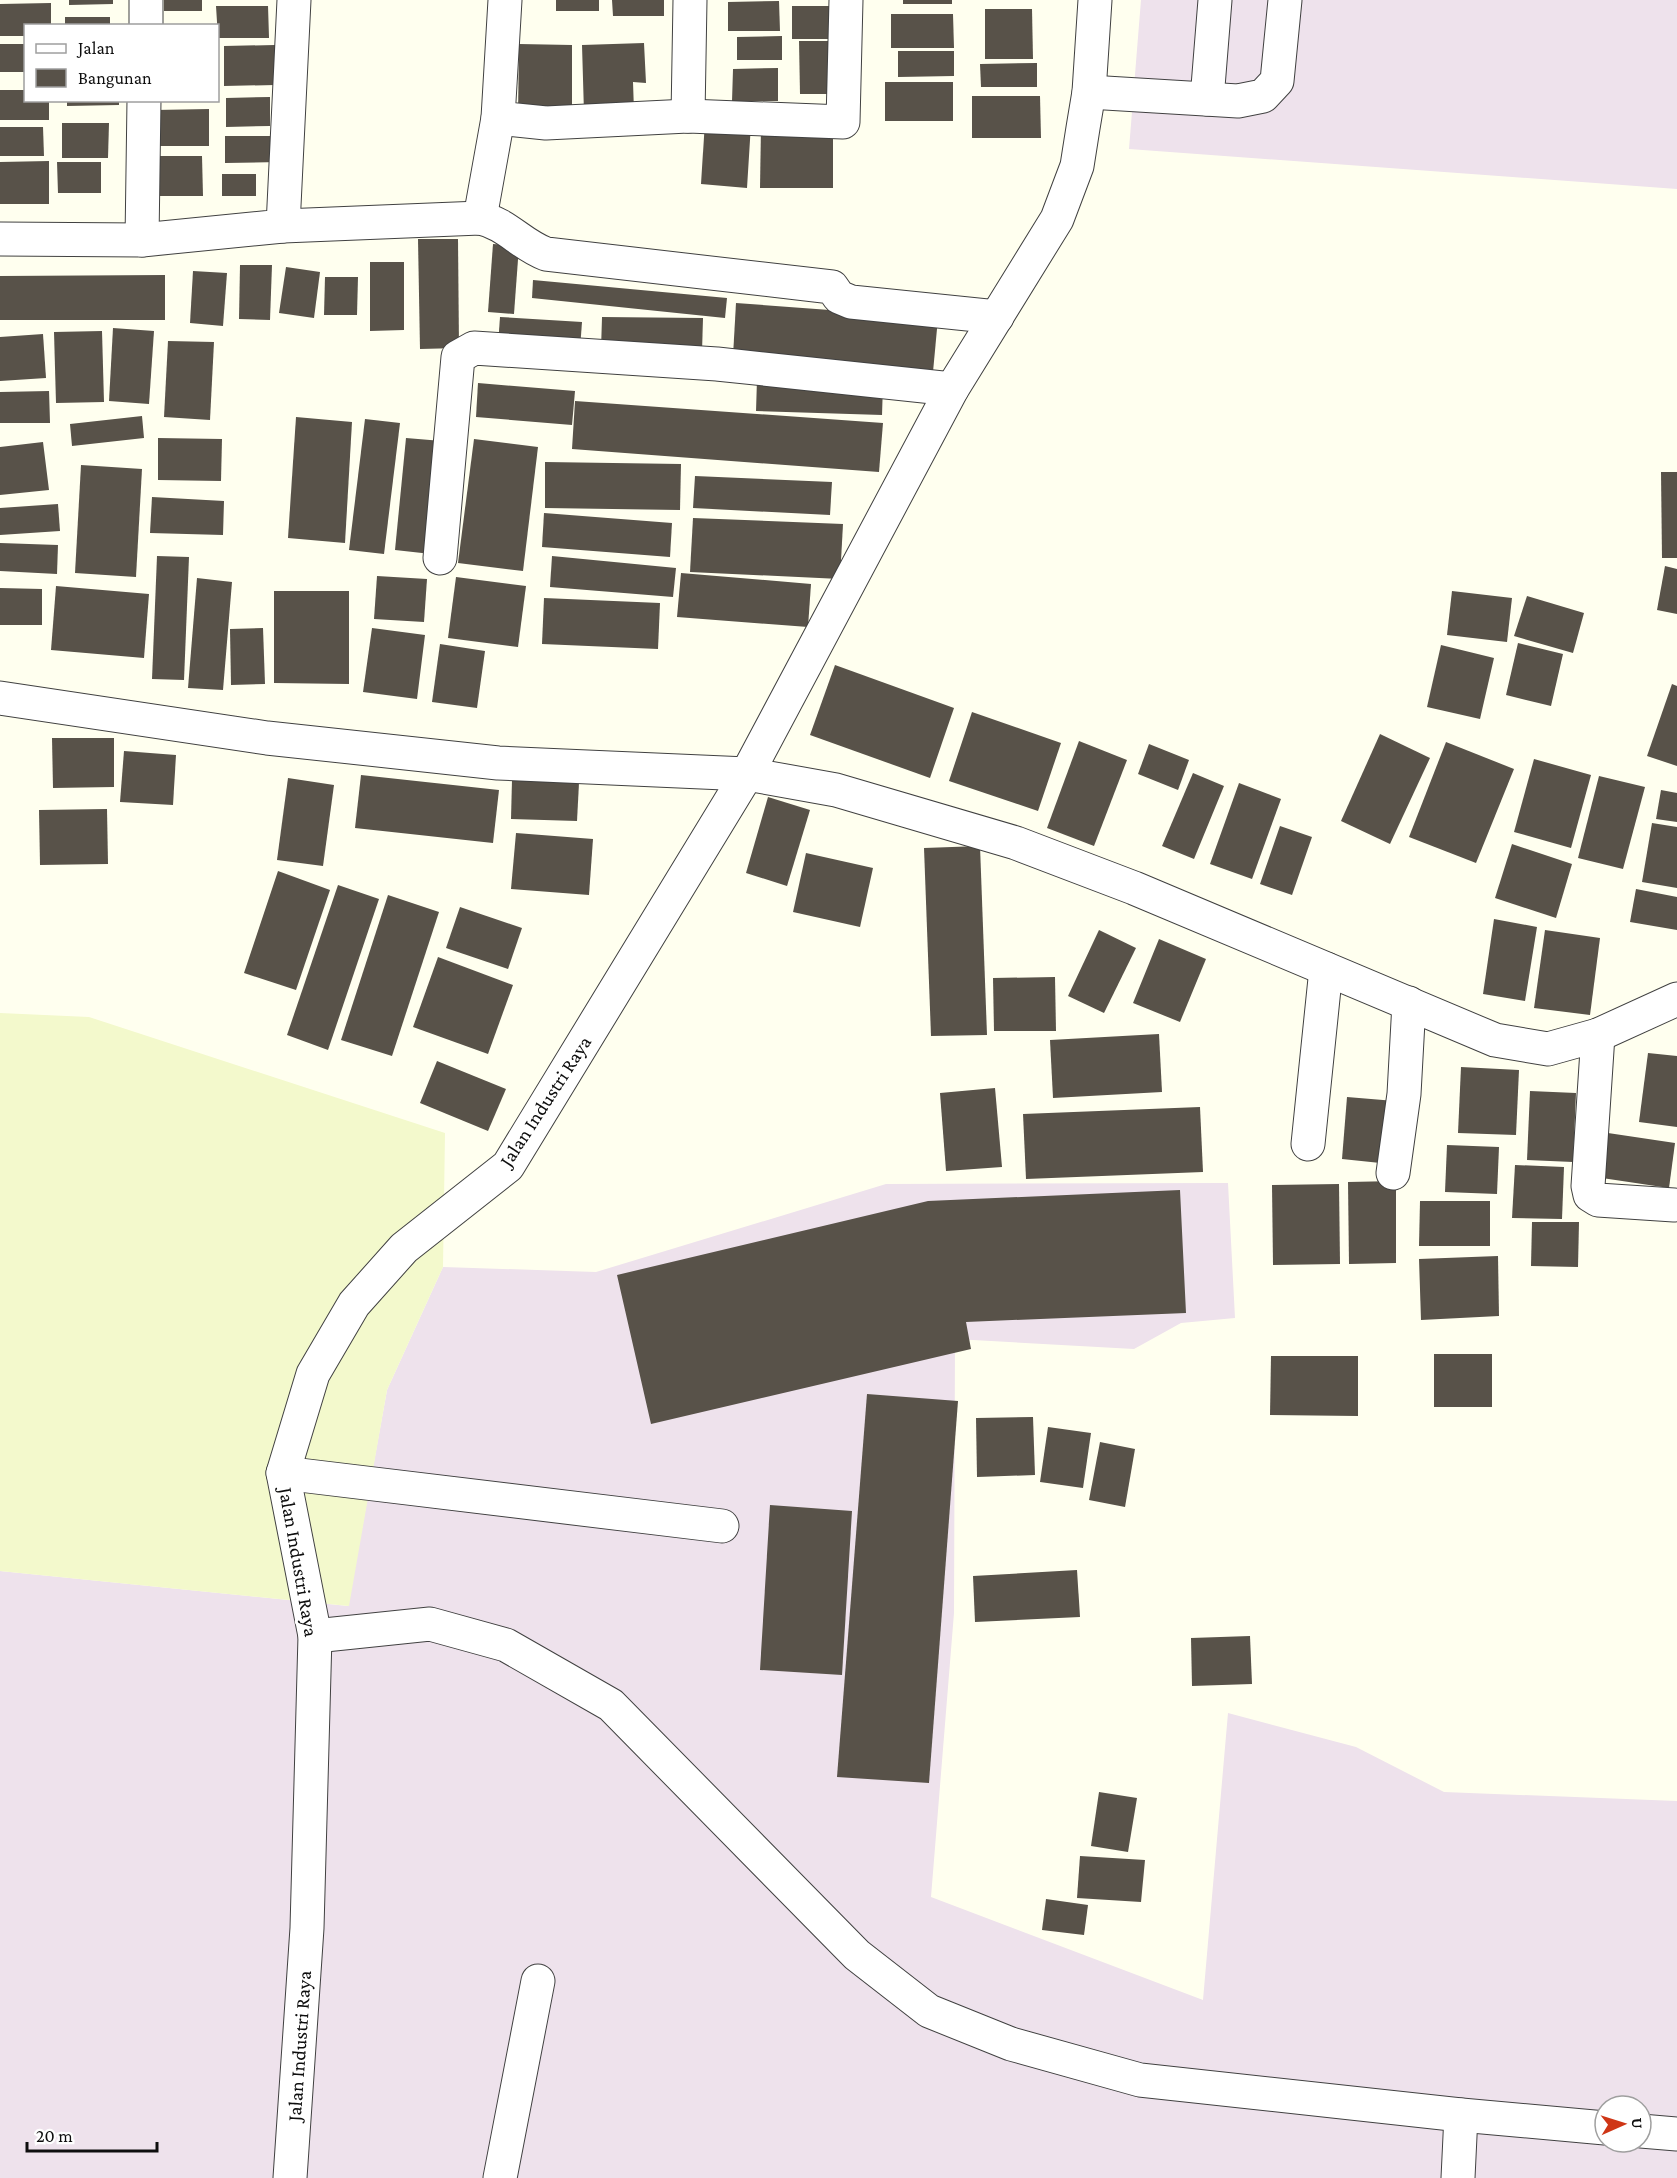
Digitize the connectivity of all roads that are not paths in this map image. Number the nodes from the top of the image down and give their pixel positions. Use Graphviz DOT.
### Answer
graph roads {
  1 [pos="146,0"];
  2 [pos="294,0"];
  3 [pos="505,0"];
  4 [pos="690,0"];
  5 [pos="846,0"];
  6 [pos="1095,0"];
  7 [pos="1215,0"];
  8 [pos="1285,0"];
  9 [pos="146,24"];
  10 [pos="1089,92"];
  11 [pos="1207,99"];
  12 [pos="144,102"];
  13 [pos="688,116"];
  14 [pos="498,118"];
  15 [pos="480,218"];
  16 [pos="284,226"];
  17 [pos="0,239"];
  18 [pos="142,240"];
  19 [pos="997,316"];
  20 [pos="952,389"];
  21 [pos="440,558"];
  22 [pos="0,698"];
  23 [pos="747,774"];
  24 [pos="1326,969"];
  25 [pos="1677,999"];
  26 [pos="1409,1003"];
  27 [pos="1598,1035"];
  28 [pos="1308,1144"];
  29 [pos="1393,1173"];
  30 [pos="1674,1205"];
  31 [pos="283,1473"];
  32 [pos="722,1526"];
  33 [pos="315,1636"];
  34 [pos="538,1981"];
  35 [pos="1461,2115"];
  36 [pos="1593,2126"];
  37 [pos="1653,2132"];
  38 [pos="1677,2134"];
  39 [pos="290,2178"];
  40 [pos="500,2178"];
  41 [pos="1458,2178"];
  1 -- 9 [label="street"];
  2 -- 16 [label="street"];
  3 -- 14 [label="street"];
  4 -- 13 [label="street"];
  5 -- 13 [label="street"];
  6 -- 10 [label="street, Jalan Industri Raya"];
  7 -- 11 [label="street"];
  8 -- 11 [label="street"];
  10 -- 11 [label="street"];
  10 -- 19 [label="street, Jalan Industri Raya"];
  12 -- 18 [label="street"];
  13 -- 14 [label="street"];
  14 -- 15 [label="street"];
  15 -- 16 [label="street"];
  15 -- 19 [label="street"];
  16 -- 18 [label="street"];
  17 -- 18 [label="street"];
  19 -- 20 [label="street, Jalan Industri Raya"];
  20 -- 21 [label="street"];
  20 -- 23 [label="street, Jalan Industri Raya"];
  22 -- 23 [label="street"];
  23 -- 24 [label="street"];
  23 -- 31 [label="street, Jalan Industri Raya"];
  24 -- 26 [label="street"];
  24 -- 28 [label="street"];
  25 -- 27 [label="street"];
  26 -- 27 [label="street"];
  26 -- 29 [label="street"];
  27 -- 30 [label="street"];
  31 -- 32 [label="street"];
  31 -- 33 [label="street, Jalan Industri Raya"];
  33 -- 35 [label="street"];
  33 -- 39 [label="street, Jalan Industri Raya"];
  34 -- 40 [label="street"];
  35 -- 36 [label="street"];
  35 -- 41 [label="street"];
  37 -- 38 [label="street"];
}
